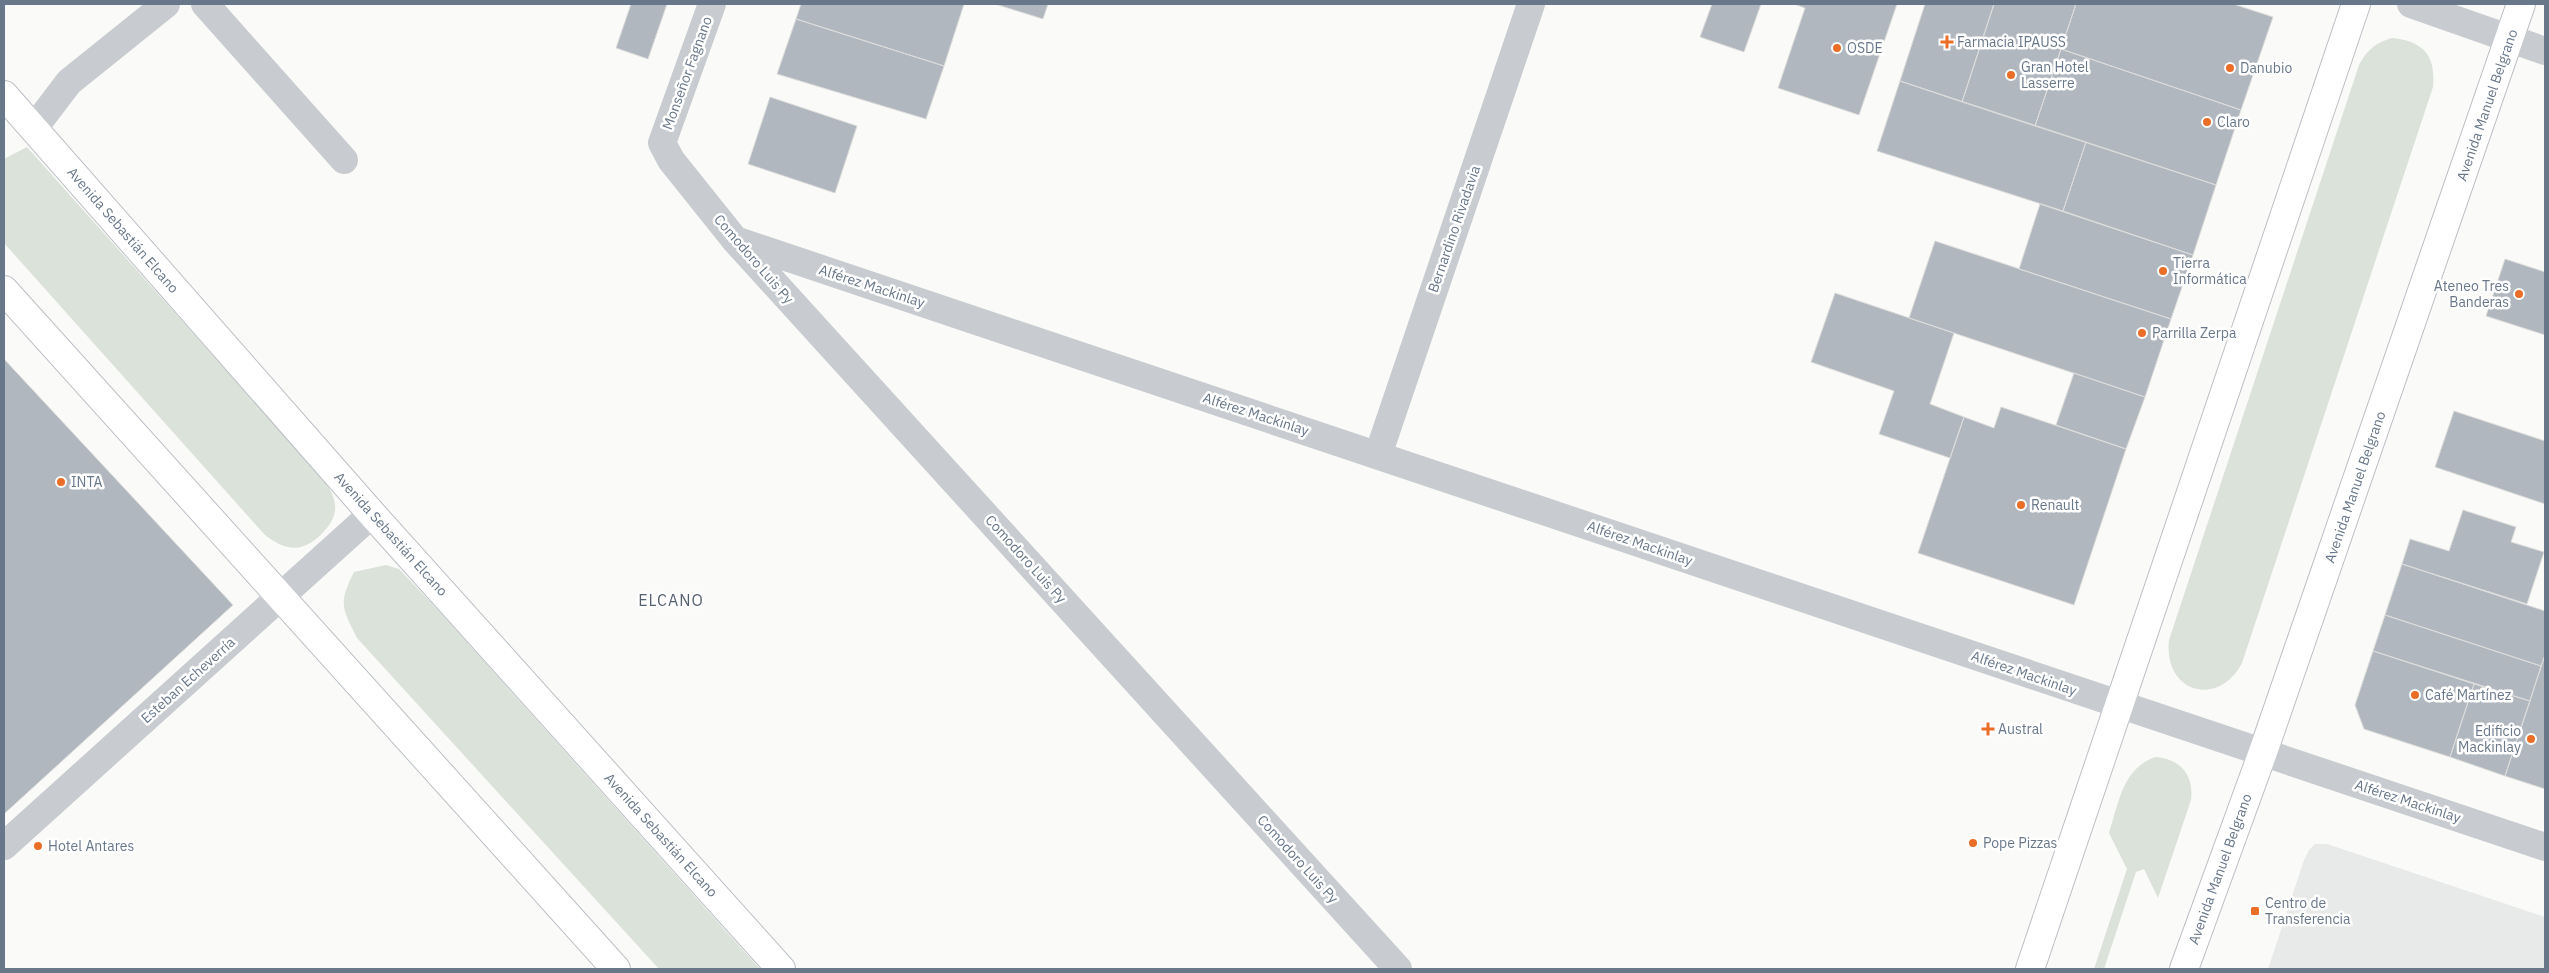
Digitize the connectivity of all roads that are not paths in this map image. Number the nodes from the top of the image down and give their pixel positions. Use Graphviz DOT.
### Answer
graph roads {
  1 [pos="166,4"];
  2 [pos="204,4"];
  3 [pos="712,4"];
  4 [pos="1531,4"];
  5 [pos="2356,4"];
  6 [pos="2411,4"];
  7 [pos="2521,4"];
  8 [pos="2510,39"];
  9 [pos="2545,51"];
  10 [pos="4,95"];
  11 [pos="34,128"];
  12 [pos="662,143"];
  13 [pos="344,160"];
  14 [pos="735,240"];
  15 [pos="4,290"];
  16 [pos="1378,455"];
  17 [pos="372,514"];
  18 [pos="280,596"];
  19 [pos="2120,705"];
  20 [pos="2263,752"];
  21 [pos="4,846"];
  22 [pos="2545,847"];
  23 [pos="616,969"];
  24 [pos="781,969"];
  25 [pos="1398,969"];
  26 [pos="2030,969"];
  27 [pos="2184,969"];
  1 -- 11 [label="street"];
  2 -- 13 [label="street"];
  3 -- 12 [label="street, Monseñor Fagnano"];
  4 -- 16 [label="street, Bernardino Rivadavia"];
  5 -- 19 [label="main road"];
  6 -- 8 [label="street"];
  7 -- 8 [label="main road, Avenida Manuel Belgrano"];
  8 -- 9 [label="street"];
  8 -- 20 [label="main road, Avenida Manuel Belgrano"];
  10 -- 11 [label="main road, Avenida Sebastián Elcano"];
  11 -- 17 [label="main road, Avenida Sebastián Elcano"];
  12 -- 14 [label="street, Comodoro Luis Py"];
  14 -- 16 [label="street, Alférez Mackinlay"];
  14 -- 25 [label="street, Comodoro Luis Py"];
  15 -- 18 [label="main road"];
  16 -- 19 [label="street, Alférez Mackinlay"];
  17 -- 18 [label="street, Esteban Echeverría"];
  17 -- 24 [label="main road, Avenida Sebastián Elcano"];
  18 -- 21 [label="street, Esteban Echeverría"];
  18 -- 23 [label="main road"];
  19 -- 20 [label="street, Alférez Mackinlay"];
  19 -- 26 [label="main road"];
  20 -- 22 [label="street, Alférez Mackinlay"];
  20 -- 27 [label="main road, Avenida Manuel Belgrano"];
}
